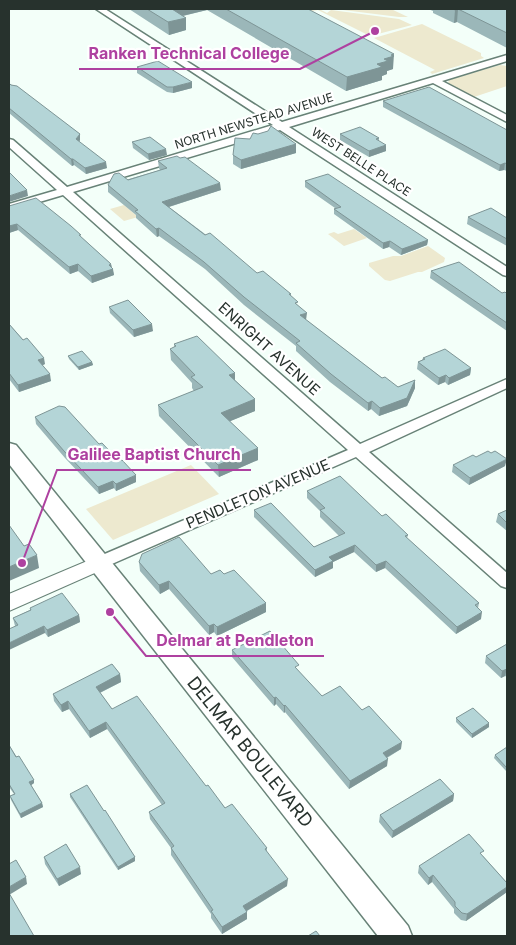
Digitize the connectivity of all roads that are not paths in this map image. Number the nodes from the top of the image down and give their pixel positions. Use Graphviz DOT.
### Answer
graph roads {
  1 [pos="100,9"];
  2 [pos="507,58"];
  3 [pos="434,80"];
  4 [pos="507,119"];
  5 [pos="282,126"];
  6 [pos="9,142"];
  7 [pos="66,191"];
  8 [pos="9,208"];
  9 [pos="507,272"];
  10 [pos="507,383"];
  11 [pos="9,450"];
  12 [pos="359,450"];
  13 [pos="99,563"];
  14 [pos="507,582"];
  15 [pos="9,603"];
  16 [pos="397,936"];
  1 -- 5 [label="street, WEST BELLE PLACE"];
  2 -- 3 [label="street, NORTH NEWSTEAD AVENUE"];
  3 -- 4 [label="street"];
  3 -- 5 [label="street, NORTH NEWSTEAD AVENUE"];
  5 -- 7 [label="street, NORTH NEWSTEAD AVENUE"];
  5 -- 9 [label="street, WEST BELLE PLACE"];
  6 -- 7 [label="street, ENRIGHT AVENUE"];
  7 -- 8 [label="street, NORTH NEWSTEAD AVENUE"];
  7 -- 12 [label="street, ENRIGHT AVENUE"];
  10 -- 12 [label="street, PENDLETON AVENUE"];
  11 -- 13 [label="main road, DELMAR BOULEVARD"];
  12 -- 13 [label="street, PENDLETON AVENUE"];
  12 -- 14 [label="street, ENRIGHT AVENUE"];
  13 -- 15 [label="street, PENDLETON AVENUE"];
  13 -- 16 [label="main road, DELMAR BOULEVARD"];
}
